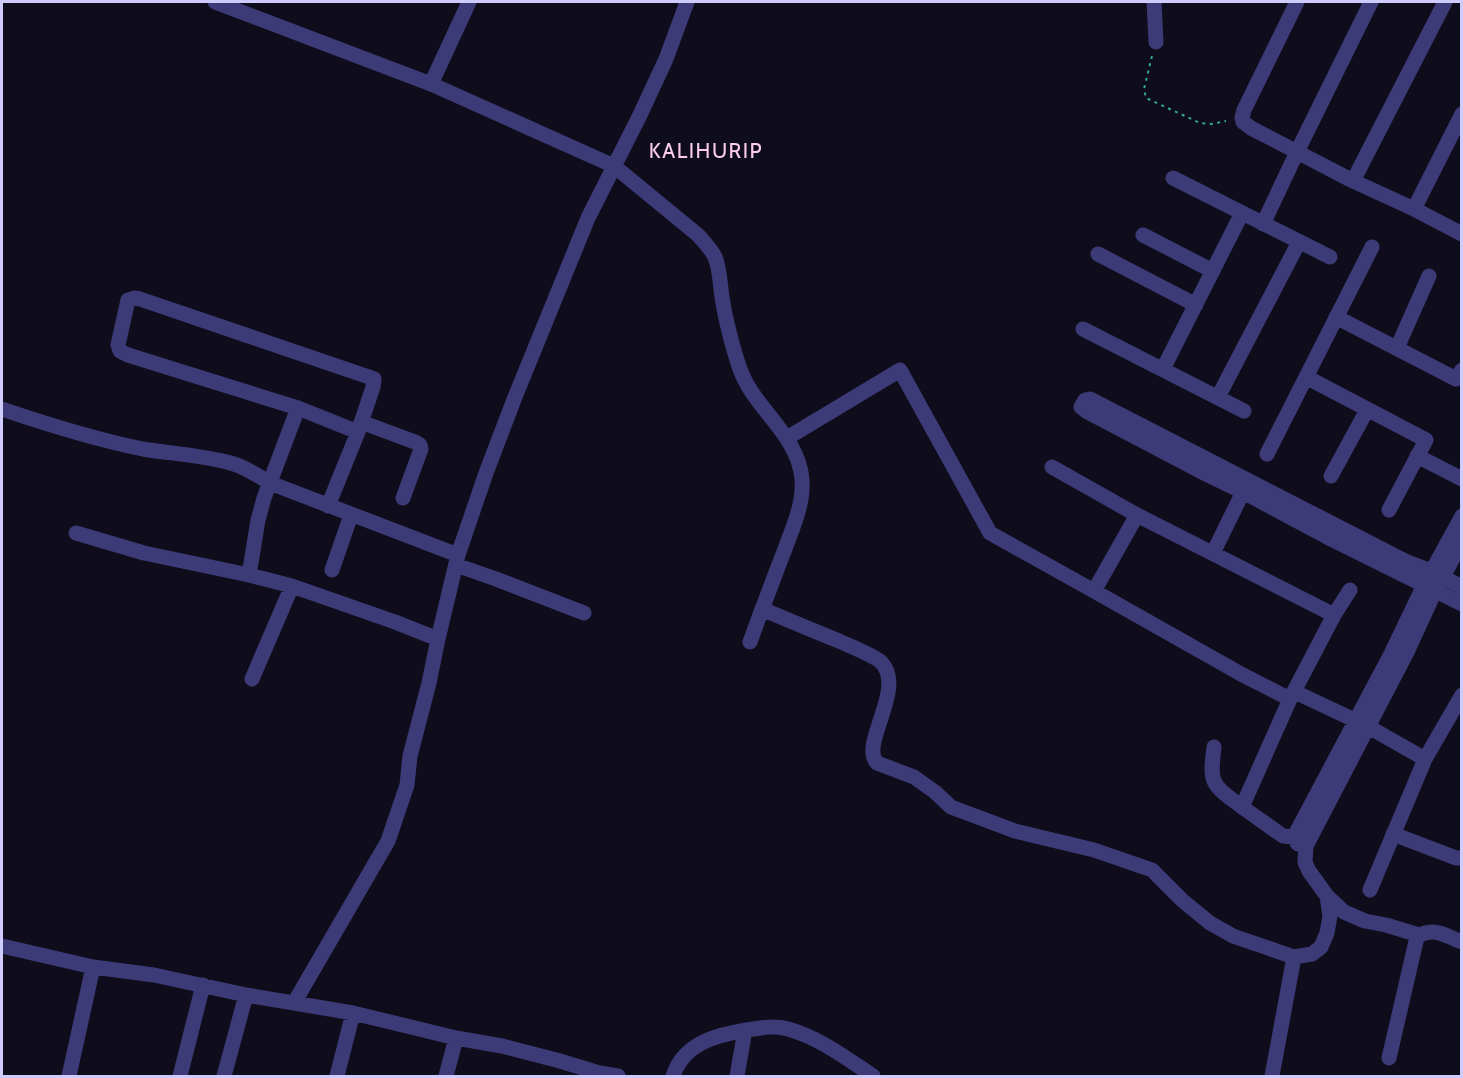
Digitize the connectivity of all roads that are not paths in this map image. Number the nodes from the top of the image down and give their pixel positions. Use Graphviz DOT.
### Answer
graph roads {
  1 [pos="215,2"];
  2 [pos="469,2"];
  3 [pos="687,2"];
  4 [pos="1154,2"];
  5 [pos="1298,2"];
  6 [pos="1371,2"];
  7 [pos="1445,2"];
  8 [pos="1156,42"];
  9 [pos="431,84"];
  10 [pos="1461,114"];
  11 [pos="1297,152"];
  12 [pos="614,166"];
  13 [pos="1173,178"];
  14 [pos="1353,181"];
  15 [pos="1414,209"];
  16 [pos="1242,213"];
  17 [pos="1263,224"];
  18 [pos="1461,234"];
  19 [pos="1143,235"];
  20 [pos="1299,242"];
  21 [pos="1372,247"];
  22 [pos="1098,254"];
  23 [pos="1330,257"];
  24 [pos="1213,271"];
  25 [pos="1429,276"];
  26 [pos="1196,305"];
  27 [pos="1336,317"];
  28 [pos="1083,329"];
  29 [pos="1397,348"];
  30 [pos="1163,369"];
  31 [pos="1461,370"];
  32 [pos="1305,377"];
  33 [pos="1218,397"];
  34 [pos="298,408"];
  35 [pos="2,409"];
  36 [pos="1367,410"];
  37 [pos="1244,411"];
  38 [pos="360,427"];
  39 [pos="787,438"];
  40 [pos="1267,454"];
  41 [pos="1417,456"];
  42 [pos="1053,467"];
  43 [pos="1331,476"];
  44 [pos="1461,479"];
  45 [pos="270,483"];
  46 [pos="1243,492"];
  47 [pos="403,498"];
  48 [pos="328,506"];
  49 [pos="1389,510"];
  50 [pos="1137,514"];
  51 [pos="351,515"];
  52 [pos="1461,516"];
  53 [pos="1330,530"];
  54 [pos="76,533"];
  55 [pos="1461,542"];
  56 [pos="1213,553"];
  57 [pos="457,560"];
  58 [pos="332,570"];
  59 [pos="249,575"];
  60 [pos="1433,581"];
  61 [pos="292,586"];
  62 [pos="1461,587"];
  63 [pos="1350,590"];
  64 [pos="1094,591"];
  65 [pos="1461,604"];
  66 [pos="762,609"];
  67 [pos="584,614"];
  68 [pos="1334,615"];
  69 [pos="438,639"];
  70 [pos="750,642"];
  71 [pos="252,680"];
  72 [pos="1461,695"];
  73 [pos="1292,696"];
  74 [pos="1361,723"];
  75 [pos="1214,747"];
  76 [pos="1425,759"];
  77 [pos="1242,807"];
  78 [pos="1393,834"];
  79 [pos="1300,842"];
  80 [pos="1460,854"];
  81 [pos="1370,890"];
  82 [pos="1327,896"];
  83 [pos="1419,935"];
  84 [pos="1461,942"];
  85 [pos="2,946"];
  86 [pos="1294,957"];
  87 [pos="93,967"];
  88 [pos="203,985"];
  89 [pos="246,995"];
  90 [pos="294,1003"];
  91 [pos="353,1013"];
  92 [pos="745,1030"];
  93 [pos="456,1038"];
  94 [pos="1389,1058"];
  95 [pos="560,1061"];
  96 [pos="854,1071"];
  97 [pos="69,1077"];
  98 [pos="180,1077"];
  99 [pos="225,1077"];
  100 [pos="337,1077"];
  101 [pos="446,1077"];
  102 [pos="557,1077"];
  103 [pos="618,1077"];
  104 [pos="673,1077"];
  105 [pos="737,1077"];
  106 [pos="873,1077"];
  107 [pos="1272,1077"];
  1 -- 9 [label="street"];
  2 -- 9 [label="street"];
  3 -- 12 [label="street"];
  4 -- 8 [label="street"];
  5 -- 11 [label="street"];
  6 -- 11 [label="street"];
  7 -- 14 [label="street"];
  9 -- 12 [label="street"];
  10 -- 15 [label="street"];
  11 -- 14 [label="street"];
  11 -- 17 [label="street"];
  12 -- 39 [label="street"];
  12 -- 57 [label="street"];
  13 -- 16 [label="street"];
  14 -- 15 [label="street"];
  15 -- 18 [label="street"];
  16 -- 17 [label="street"];
  16 -- 24 [label="street"];
  17 -- 20 [label="street"];
  19 -- 24 [label="street"];
  20 -- 23 [label="street"];
  20 -- 33 [label="street"];
  21 -- 27 [label="street"];
  22 -- 26 [label="street"];
  24 -- 26 [label="street"];
  25 -- 29 [label="street"];
  26 -- 30 [label="street"];
  27 -- 29 [label="street"];
  27 -- 32 [label="street"];
  28 -- 30 [label="street"];
  29 -- 31 [label="street"];
  30 -- 33 [label="street"];
  32 -- 36 [label="street"];
  32 -- 40 [label="street"];
  33 -- 37 [label="street"];
  34 -- 38 [label="street"];
  34 -- 38 [label="street"];
  34 -- 45 [label="street"];
  35 -- 45 [label="street"];
  36 -- 41 [label="street"];
  36 -- 43 [label="street"];
  38 -- 47 [label="street"];
  38 -- 48 [label="street"];
  39 -- 64 [label="street"];
  39 -- 66 [label="street"];
  41 -- 44 [label="street"];
  41 -- 49 [label="street"];
  42 -- 50 [label="street"];
  45 -- 48 [label="street"];
  45 -- 59 [label="street"];
  46 -- 53 [label="street"];
  46 -- 53 [label="street"];
  46 -- 56 [label="street"];
  48 -- 51 [label="street"];
  50 -- 56 [label="street"];
  50 -- 64 [label="street"];
  51 -- 57 [label="street"];
  51 -- 58 [label="street"];
  52 -- 60 [label="street"];
  53 -- 60 [label="street"];
  54 -- 59 [label="street"];
  55 -- 60 [label="street"];
  56 -- 68 [label="street"];
  57 -- 67 [label="street"];
  57 -- 69 [label="street"];
  59 -- 61 [label="street"];
  60 -- 62 [label="street"];
  60 -- 65 [label="street"];
  60 -- 74 [label="street"];
  61 -- 69 [label="street"];
  61 -- 71 [label="street"];
  63 -- 68 [label="street"];
  64 -- 73 [label="street"];
  66 -- 70 [label="street"];
  66 -- 86 [label="street"];
  68 -- 73 [label="street"];
  69 -- 90 [label="street"];
  72 -- 76 [label="street"];
  73 -- 74 [label="street"];
  73 -- 77 [label="street"];
  74 -- 76 [label="street"];
  74 -- 79 [label="street"];
  75 -- 77 [label="street"];
  76 -- 78 [label="street"];
  77 -- 79 [label="street"];
  78 -- 80 [label="street"];
  78 -- 81 [label="street"];
  79 -- 82 [label="street"];
  82 -- 83 [label="street"];
  82 -- 86 [label="street"];
  83 -- 84 [label="street"];
  83 -- 94 [label="street"];
  85 -- 87 [label="street"];
  86 -- 107 [label="street"];
  87 -- 88 [label="street"];
  87 -- 97 [label="street"];
  88 -- 89 [label="street"];
  88 -- 98 [label="street"];
  89 -- 90 [label="street"];
  89 -- 99 [label="street"];
  90 -- 91 [label="street"];
  91 -- 93 [label="street"];
  91 -- 100 [label="street"];
  92 -- 96 [label="street"];
  92 -- 104 [label="street"];
  92 -- 105 [label="street"];
  93 -- 95 [label="street"];
  93 -- 101 [label="street"];
  95 -- 102 [label="street"];
  95 -- 103 [label="street"];
  96 -- 106 [label="street"];
}
